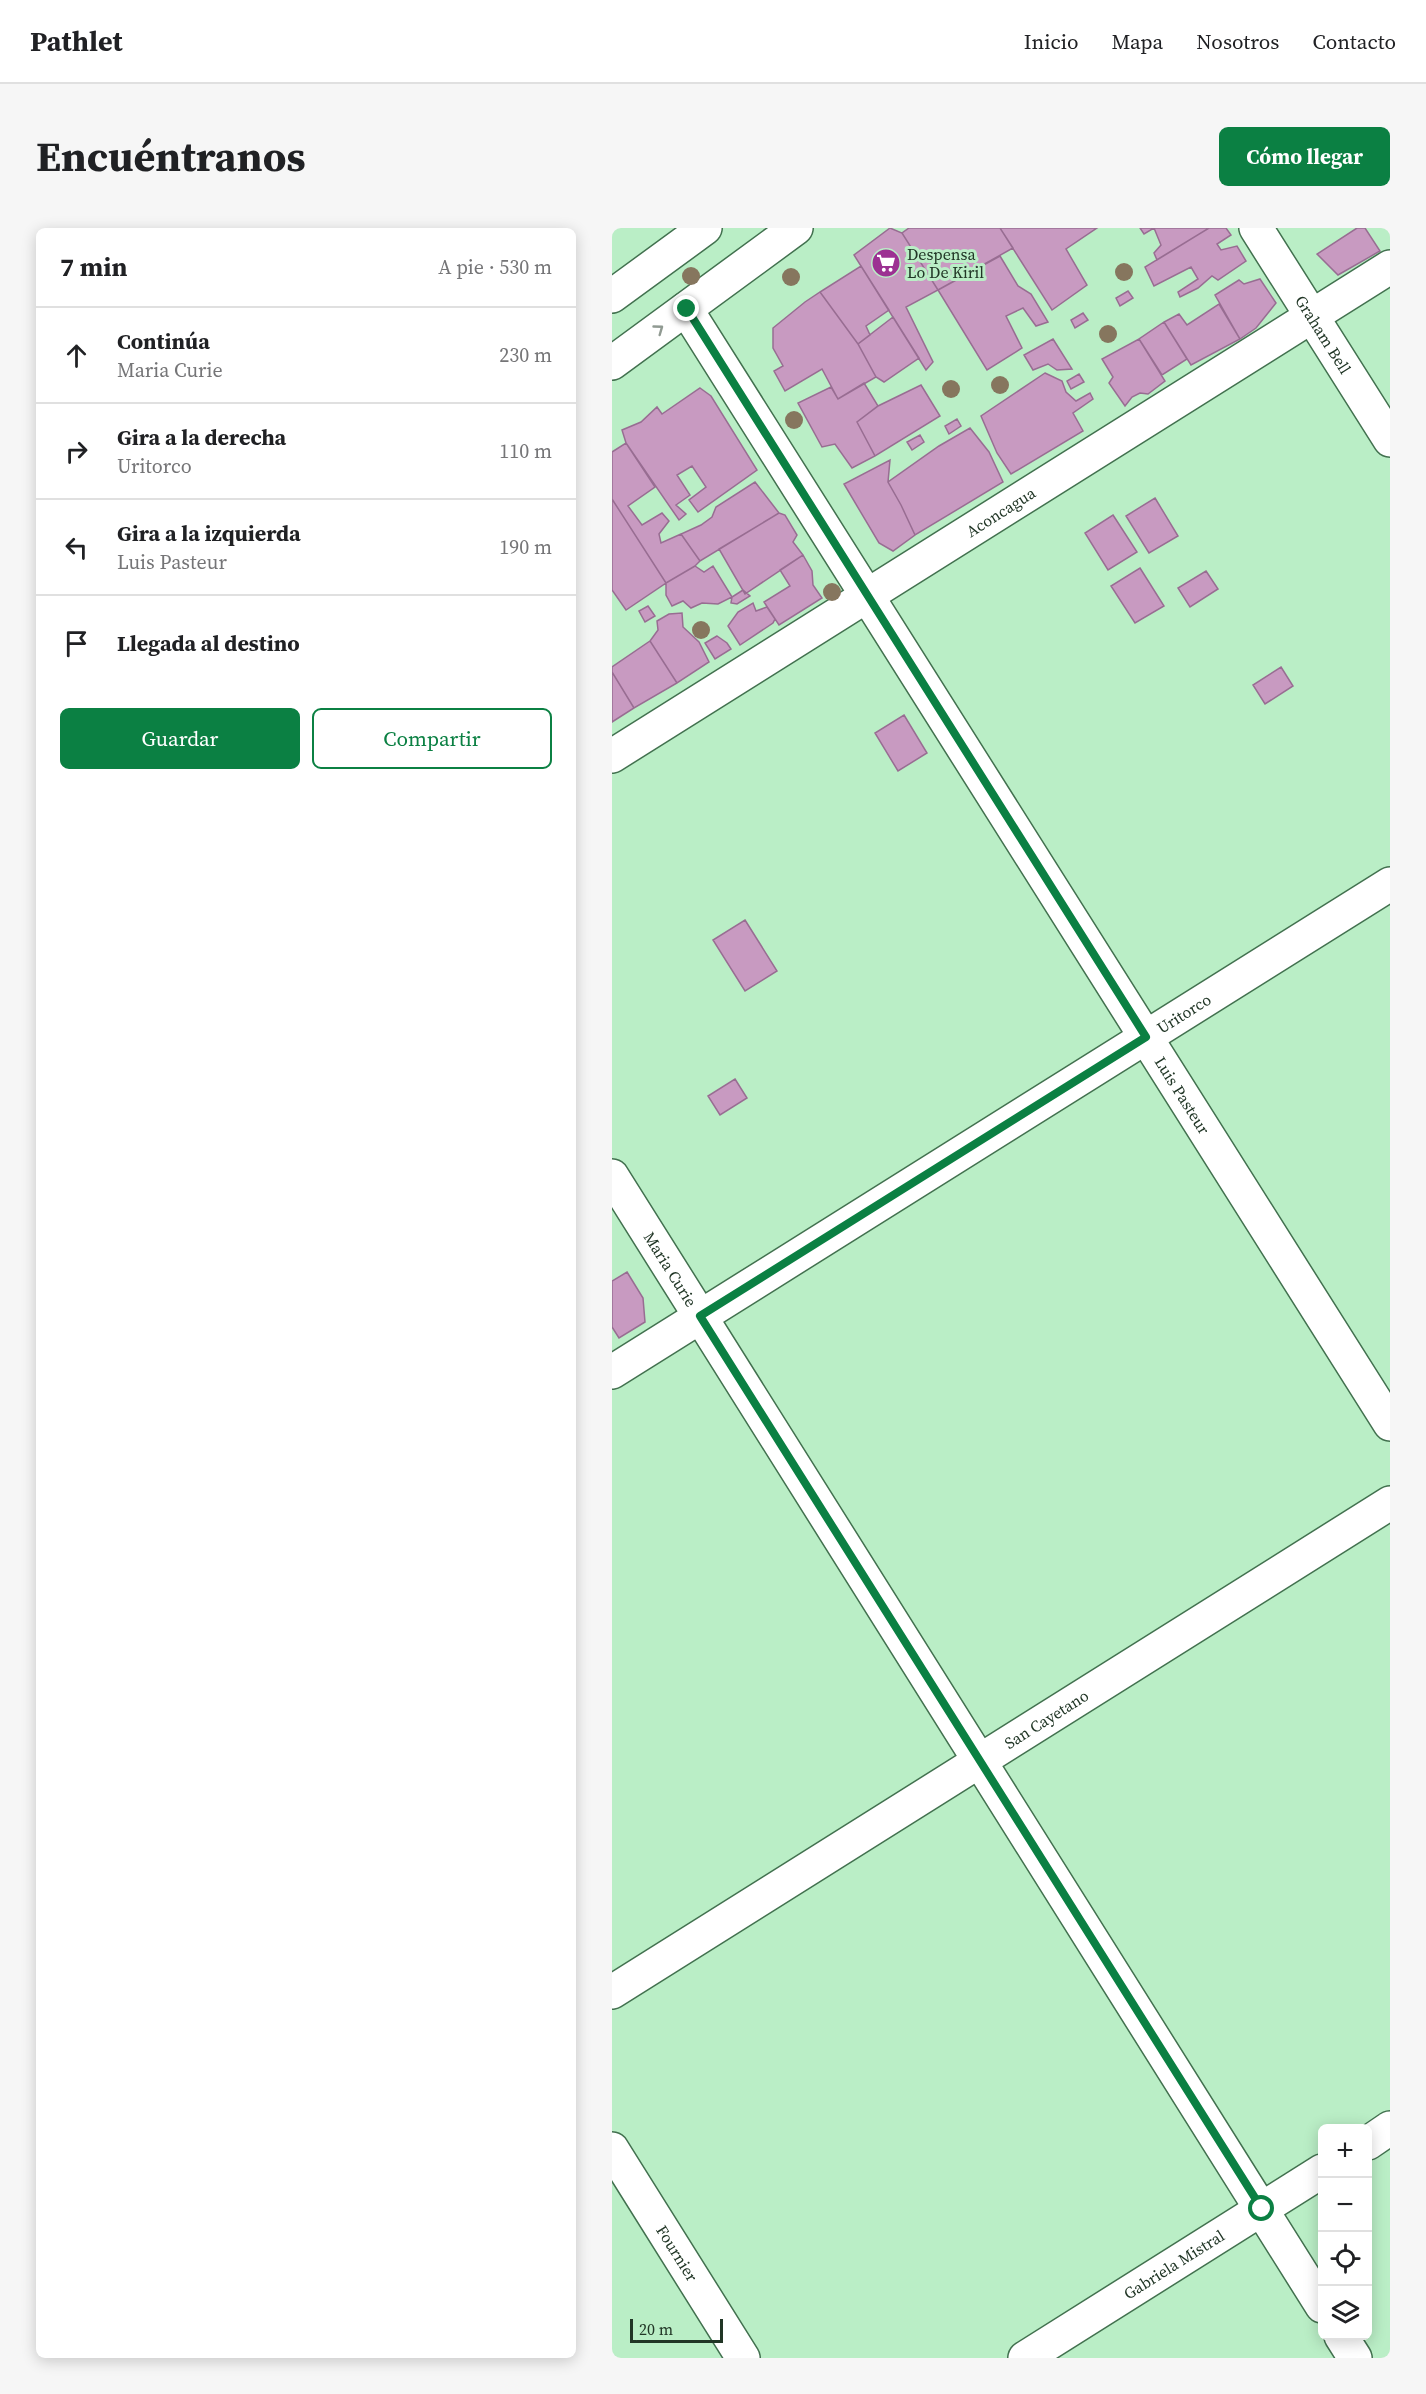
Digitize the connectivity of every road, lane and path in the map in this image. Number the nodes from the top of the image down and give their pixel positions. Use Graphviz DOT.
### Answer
graph roads {
  1 [pos="705,228"];
  2 [pos="796,228"];
  3 [pos="1256,228"];
  4 [pos="1390,267"];
  5 [pos="612,296"];
  6 [pos="687,309"];
  7 [pos="1312,316"];
  8 [pos="612,363"];
  9 [pos="1390,440"];
  10 [pos="868,596"];
  11 [pos="612,756"];
  12 [pos="1390,884"];
  13 [pos="1146,1037"];
  14 [pos="612,1176"];
  15 [pos="700,1316"];
  16 [pos="612,1372"];
  17 [pos="1390,1424"];
  18 [pos="1390,1503"];
  19 [pos="980,1761"];
  20 [pos="612,1992"];
  21 [pos="1390,2128"];
  22 [pos="1372,2140"];
  23 [pos="612,2149"];
  24 [pos="1318,2174"];
  25 [pos="1262,2209"];
  26 [pos="1318,2298"];
  27 [pos="1344,2340"];
  28 [pos="743,2358"];
  29 [pos="1025,2358"];
  30 [pos="1355,2358"];
  1 -- 5 [label="street"];
  2 -- 6 [label="street"];
  3 -- 7 [label="street, Graham Bell"];
  4 -- 7 [label="street, Aconcagua"];
  8 -- 6 [label="street, one-way"];
  6 -- 10 [label="street, Luis Pasteur"];
  7 -- 9 [label="street, Graham Bell"];
  7 -- 10 [label="street, Aconcagua"];
  10 -- 11 [label="street, Aconcagua"];
  10 -- 13 [label="street, Luis Pasteur"];
  12 -- 13 [label="street, Uritorco"];
  13 -- 15 [label="street, Uritorco"];
  13 -- 17 [label="street, Luis Pasteur"];
  14 -- 15 [label="street, Maria Curie"];
  15 -- 16 [label="street, Uritorco"];
  15 -- 19 [label="street, Maria Curie"];
  18 -- 19 [label="street, San Cayetano"];
  19 -- 20 [label="street, San Cayetano"];
  19 -- 25 [label="street, Maria Curie"];
  21 -- 22 [label="street"];
  23 -- 28 [label="street, Fournier"];
  24 -- 25 [label="street, Gabriela Mistral"];
  25 -- 26 [label="street, Maria Curie"];
  25 -- 29 [label="street, Gabriela Mistral"];
  27 -- 30 [label="street"];
}
